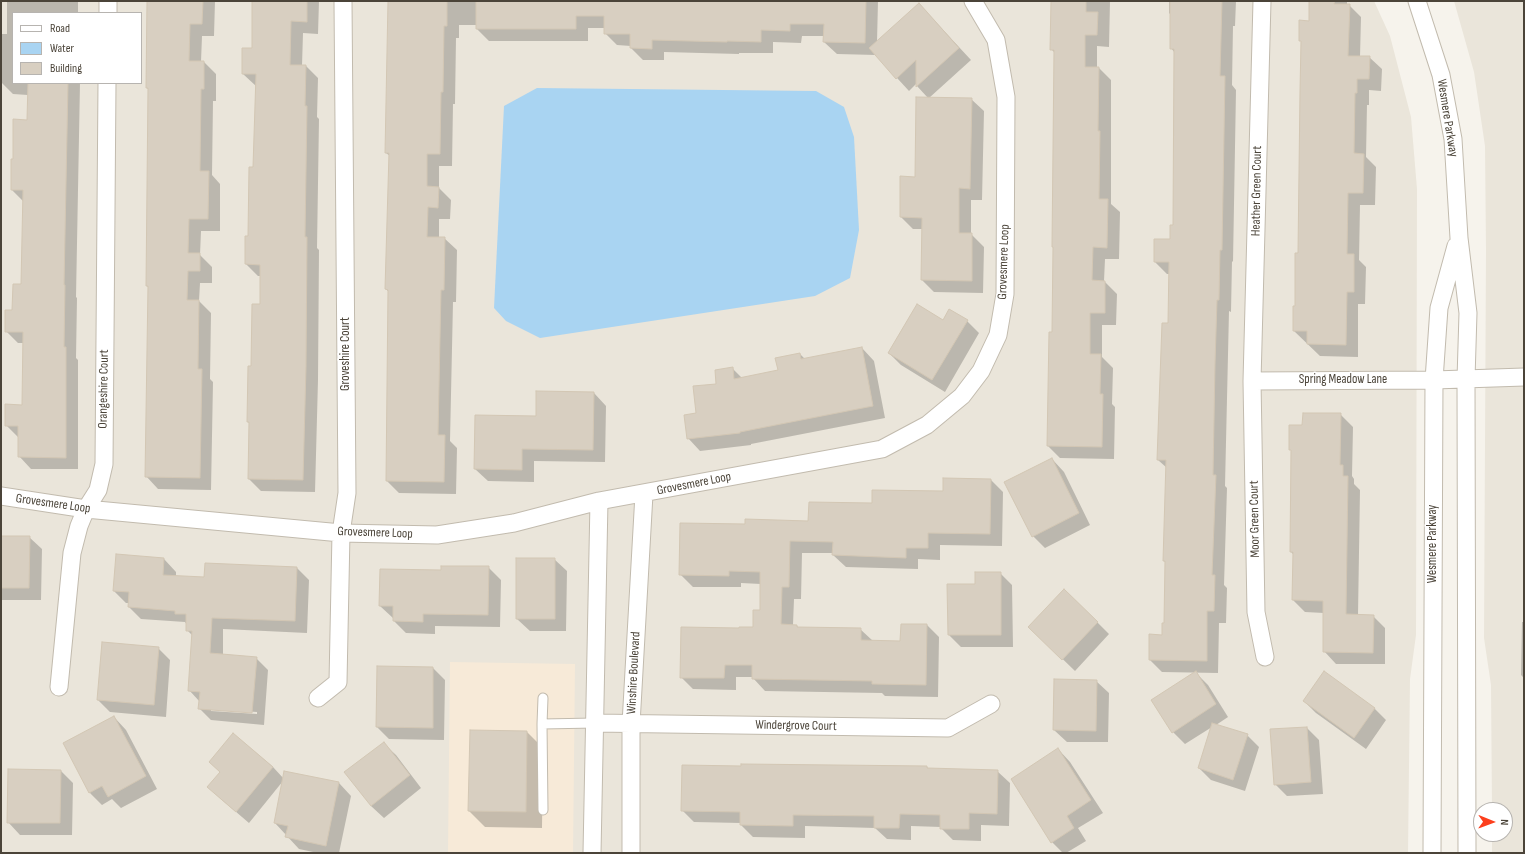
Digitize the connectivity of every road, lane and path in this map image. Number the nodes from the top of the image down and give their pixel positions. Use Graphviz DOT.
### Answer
graph roads {
  1 [pos="108,1"];
  2 [pos="343,1"];
  3 [pos="973,1"];
  4 [pos="1262,1"];
  5 [pos="1417,1"];
  6 [pos="108,12"];
  7 [pos="107,84"];
  8 [pos="1459,238"];
  9 [pos="1524,377"];
  10 [pos="1466,379"];
  11 [pos="1434,380"];
  12 [pos="1252,381"];
  13 [pos="644,494"];
  14 [pos="1,496"];
  15 [pos="599,502"];
  16 [pos="86,509"];
  17 [pos="341,533"];
  18 [pos="1265,657"];
  19 [pos="59,687"];
  20 [pos="318,698"];
  21 [pos="543,698"];
  22 [pos="991,704"];
  23 [pos="595,723"];
  24 [pos="542,724"];
  25 [pos="631,724"];
  26 [pos="543,810"];
  27 [pos="592,853"];
  28 [pos="631,853"];
  29 [pos="1432,853"];
  30 [pos="1466,853"];
  1 -- 6 [label="street"];
  2 -- 17 [label="street, Groveshire Court"];
  3 -- 13 [label="street, Grovesmere Loop"];
  4 -- 12 [label="street, Heather Green Court"];
  5 -- 8 [label="street, Wesmere Parkway"];
  7 -- 16 [label="street, Orangeshire Court"];
  8 -- 10 [label="street, Wesmere Parkway"];
  8 -- 11 [label="street, Wesmere Parkway"];
  9 -- 10 [label="street, Spring Meadow Lane"];
  10 -- 11 [label="street, Spring Meadow Lane"];
  10 -- 30 [label="street, Wesmere Parkway"];
  11 -- 12 [label="street, Spring Meadow Lane"];
  11 -- 29 [label="street, Wesmere Parkway"];
  12 -- 18 [label="street, Moor Green Court"];
  13 -- 15 [label="street, Grovesmere Loop"];
  13 -- 25 [label="street, Winshire Boulevard"];
  14 -- 16 [label="street, Grovesmere Loop"];
  15 -- 17 [label="street, Grovesmere Loop"];
  15 -- 23 [label="street"];
  16 -- 17 [label="street, Grovesmere Loop"];
  16 -- 19 [label="street, Orangeshire Court"];
  17 -- 20 [label="street, Groveshire Court"];
  21 -- 24 [label="lane"];
  22 -- 25 [label="street, Windergrove Court"];
  23 -- 24 [label="lane"];
  23 -- 25 [label="street, Windergrove Court"];
  23 -- 27 [label="street"];
  24 -- 26 [label="lane"];
  25 -- 28 [label="street, Winshire Boulevard"];
}
